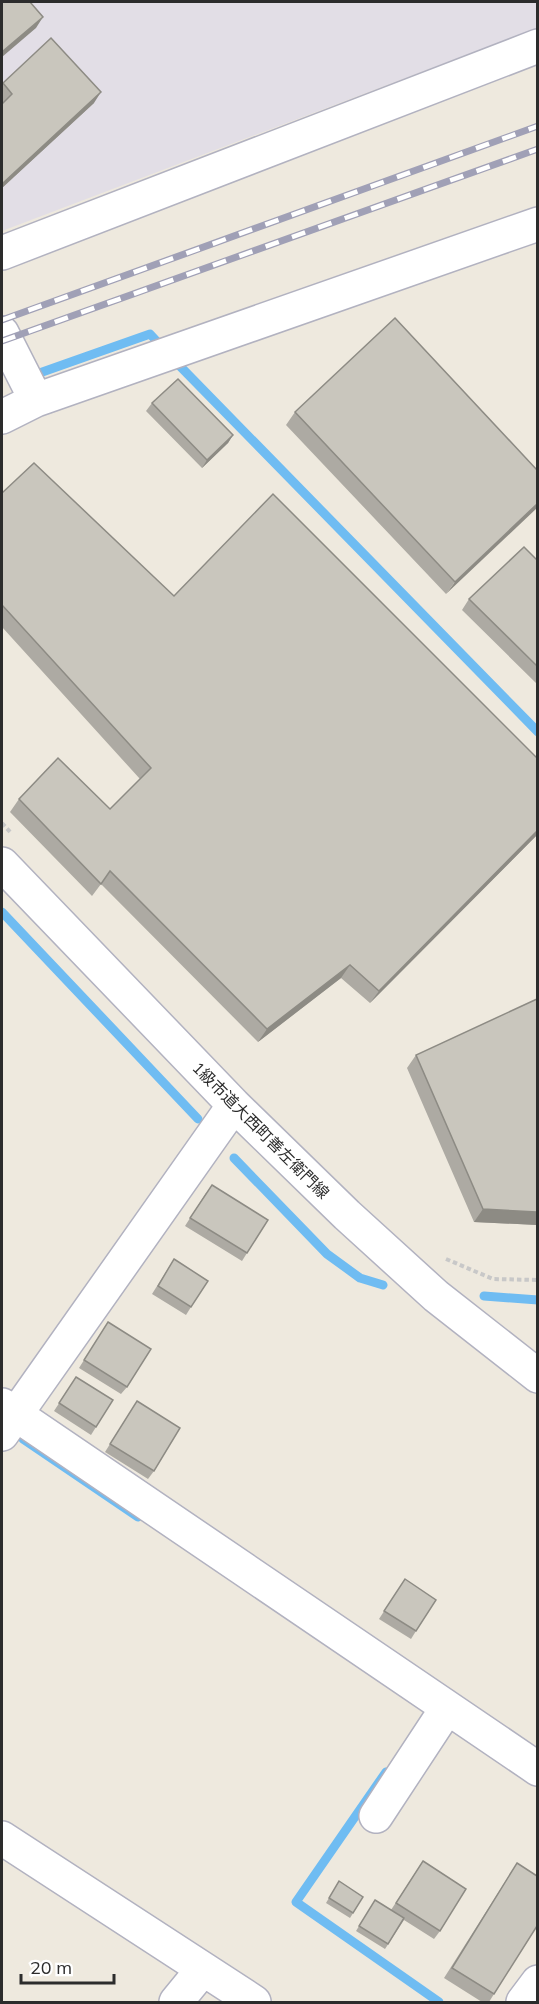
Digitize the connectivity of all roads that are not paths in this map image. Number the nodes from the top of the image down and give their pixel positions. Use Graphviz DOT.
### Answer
graph roads {
  1 [pos="537,46"];
  2 [pos="537,224"];
  3 [pos="2,253"];
  4 [pos="2,333"];
  5 [pos="36,400"];
  6 [pos="2,417"];
  7 [pos="2,864"];
  8 [pos="234,1105"];
  9 [pos="537,1376"];
  10 [pos="6,1418"];
  11 [pos="447,1708"];
  12 [pos="537,1769"];
  13 [pos="376,1816"];
  14 [pos="2,1838"];
  15 [pos="203,1969"];
  16 [pos="537,1982"];
  17 [pos="176,2002"];
  18 [pos="254,2002"];
  19 [pos="523,2002"];
  1 -- 3 [label="street"];
  2 -- 5 [label="street"];
  4 -- 5 [label="street"];
  5 -- 6 [label="street"];
  7 -- 8 [label="street, 1級市道大西町善左衛門線"];
  8 -- 9 [label="street, 1級市道大西町善左衛門線"];
  8 -- 10 [label="street"];
  10 -- 11 [label="street"];
  11 -- 12 [label="street"];
  11 -- 13 [label="street"];
  14 -- 15 [label="street"];
  15 -- 17 [label="street"];
  15 -- 18 [label="street"];
  16 -- 19 [label="street"];
}
